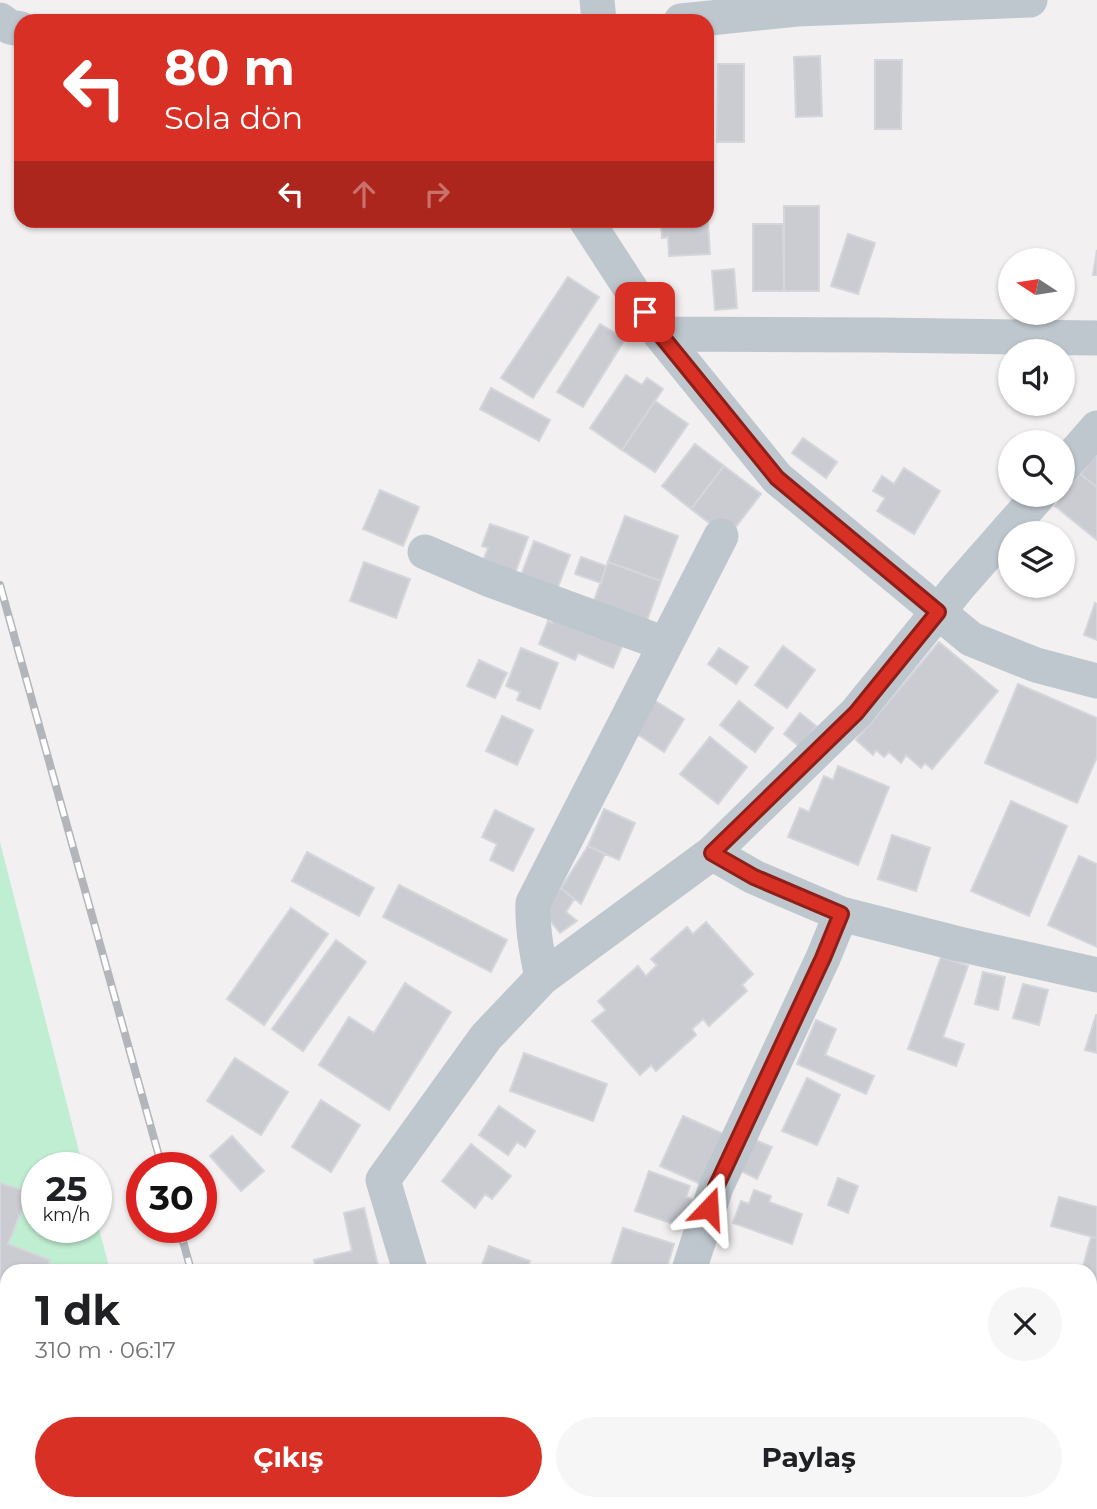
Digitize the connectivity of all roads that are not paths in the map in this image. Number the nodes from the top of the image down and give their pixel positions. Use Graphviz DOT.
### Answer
graph roads {
  1 [pos="1030,0"];
  2 [pos="920,2"];
  3 [pos="797,4"];
  4 [pos="696,13"];
  5 [pos="591,228"];
  6 [pos="660,334"];
  7 [pos="1097,338"];
  8 [pos="1097,428"];
  9 [pos="1075,453"];
  10 [pos="1029,507"];
  11 [pos="721,536"];
  12 [pos="425,552"];
  13 [pos="938,612"];
  14 [pos="665,644"];
  15 [pos="1097,681"];
  16 [pos="712,853"];
  17 [pos="841,914"];
  18 [pos="1097,975"];
  19 [pos="542,978"];
  20 [pos="408,1264"];
  21 [pos="692,1264"];
  1 -- 2 [label="street"];
  2 -- 3 [label="street"];
  3 -- 4 [label="street"];
  5 -- 6 [label="street"];
  6 -- 7 [label="street"];
  6 -- 13 [label="street"];
  8 -- 9 [label="street"];
  10 -- 13 [label="street"];
  11 -- 14 [label="street"];
  12 -- 14 [label="street"];
  13 -- 15 [label="street"];
  13 -- 16 [label="street"];
  14 -- 19 [label="street"];
  16 -- 17 [label="street"];
  16 -- 19 [label="street"];
  17 -- 18 [label="street"];
  17 -- 21 [label="street"];
  19 -- 20 [label="street"];
}
